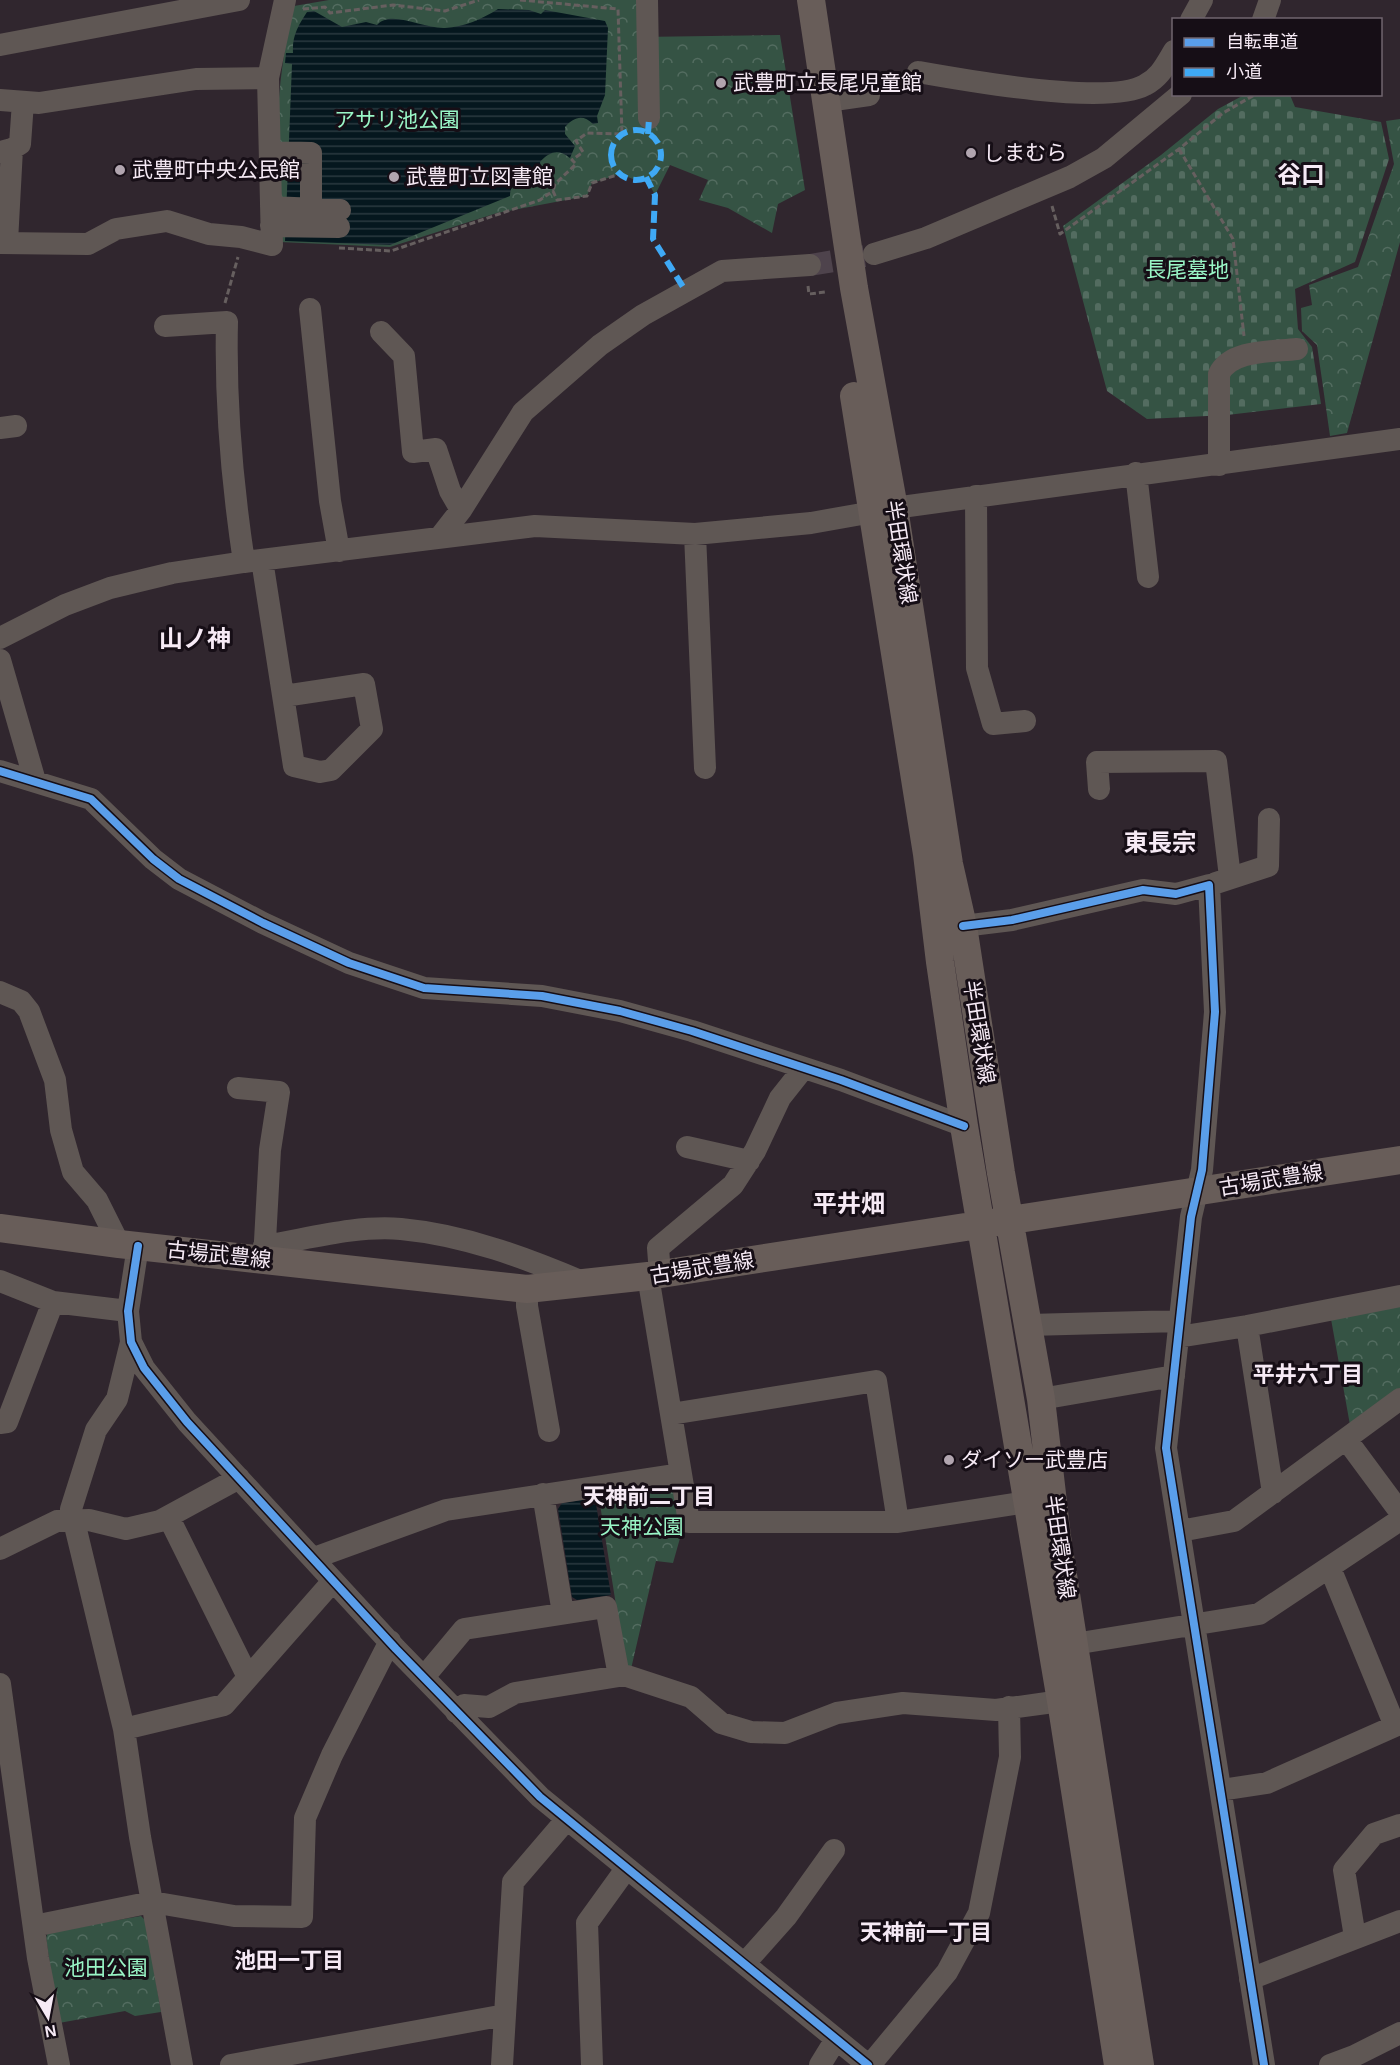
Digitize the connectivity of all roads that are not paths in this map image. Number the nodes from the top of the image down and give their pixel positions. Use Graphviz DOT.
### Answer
graph roads {
  1 [pos="239,0"];
  2 [pos="647,0"];
  3 [pos="792,0"];
  4 [pos="811,0"];
  5 [pos="1202,0"];
  6 [pos="1270,0"];
  7 [pos="284,6"];
  8 [pos="1192,18"];
  9 [pos="1264,18"];
  10 [pos="0,45"];
  11 [pos="1172,53"];
  12 [pos="918,72"];
  13 [pos="268,78"];
  14 [pos="869,95"];
  15 [pos="1179,96"];
  16 [pos="0,99"];
  17 [pos="826,101"];
  18 [pos="23,102"];
  19 [pos="649,118"];
  20 [pos="6,151"];
  21 [pos="270,152"];
  22 [pos="271,216"];
  23 [pos="311,217"];
  24 [pos="336,228"];
  25 [pos="4,243"];
  26 [pos="874,254"];
  27 [pos="810,265"];
  28 [pos="310,309"];
  29 [pos="165,326"];
  30 [pos="381,332"];
  31 [pos="1298,349"];
  32 [pos="1400,439"];
  33 [pos="1219,465"];
  34 [pos="1136,473"];
  35 [pos="976,496"];
  36 [pos="461,510"];
  37 [pos="883,510"];
  38 [pos="695,534"];
  39 [pos="440,537"];
  40 [pos="339,550"];
  41 [pos="253,561"];
  42 [pos="1148,577"];
  43 [pos="0,638"];
  44 [pos="0,660"];
  45 [pos="284,696"];
  46 [pos="1025,721"];
  47 [pos="705,768"];
  48 [pos="0,771"];
  49 [pos="35,781"];
  50 [pos="1099,789"];
  51 [pos="1269,819"];
  52 [pos="1230,877"];
  53 [pos="1209,885"];
  54 [pos="963,926"];
  55 [pos="0,992"];
  56 [pos="803,1069"];
  57 [pos="238,1088"];
  58 [pos="964,1126"];
  59 [pos="687,1147"];
  60 [pos="1400,1160"];
  61 [pos="749,1161"];
  62 [pos="1196,1192"];
  63 [pos="1010,1220"];
  64 [pos="980,1225"];
  65 [pos="0,1228"];
  66 [pos="128,1245"];
  67 [pos="264,1253"];
  68 [pos="654,1275"];
  69 [pos="0,1281"];
  70 [pos="586,1284"];
  71 [pos="527,1289"];
  72 [pos="1400,1296"];
  73 [pos="53,1302"];
  74 [pos="128,1311"];
  75 [pos="1029,1325"];
  76 [pos="1247,1326"];
  77 [pos="1179,1329"];
  78 [pos="131,1342"];
  79 [pos="1174,1376"];
  80 [pos="1041,1399"];
  81 [pos="1400,1399"];
  82 [pos="671,1414"];
  83 [pos="0,1423"];
  84 [pos="549,1431"];
  85 [pos="1346,1439"];
  86 [pos="680,1473"];
  87 [pos="239,1478"];
  88 [pos="1273,1493"];
  89 [pos="543,1494"];
  90 [pos="1027,1502"];
  91 [pos="1400,1512"];
  92 [pos="169,1518"];
  93 [pos="1400,1520"];
  94 [pos="73,1521"];
  95 [pos="898,1522"];
  96 [pos="1180,1531"];
  97 [pos="0,1549"];
  98 [pos="314,1558"];
  99 [pos="1330,1568"];
  100 [pos="333,1581"];
  101 [pos="563,1613"];
  102 [pos="1194,1626"];
  103 [pos="390,1641"];
  104 [pos="1074,1644"];
  105 [pos="619,1676"];
  106 [pos="248,1677"];
  107 [pos="424,1677"];
  108 [pos="0,1684"];
  109 [pos="1061,1701"];
  110 [pos="1009,1707"];
  111 [pos="456,1712"];
  112 [pos="124,1729"];
  113 [pos="1221,1791"];
  114 [pos="567,1819"];
  115 [pos="1400,1825"];
  116 [pos="11,1829"];
  117 [pos="834,1850"];
  118 [pos="626,1869"];
  119 [pos="152,1902"];
  120 [pos="1400,1921"];
  121 [pos="34,1926"];
  122 [pos="1355,1937"];
  123 [pos="746,1963"];
  124 [pos="1250,1979"];
  125 [pos="505,2015"];
  126 [pos="1400,2033"];
  127 [pos="836,2039"];
  128 [pos="59,2065"];
  129 [pos="182,2065"];
  130 [pos="231,2065"];
  131 [pos="502,2065"];
  132 [pos="591,2065"];
  133 [pos="820,2065"];
  134 [pos="869,2065"];
  135 [pos="1118,2065"];
  136 [pos="1140,2065"];
  137 [pos="1264,2065"];
  138 [pos="1330,2065"];
  1 -- 10 [label="street"];
  2 -- 19 [label="street"];
  3 -- 37 [label="main road, 半田環状線"];
  4 -- 17 [label="main road, 半田環状線"];
  5 -- 8 [label="street"];
  6 -- 9 [label="street"];
  7 -- 13 [label="street"];
  11 -- 12 [label="street"];
  13 -- 18 [label="street"];
  13 -- 21 [label="street"];
  14 -- 17 [label="street"];
  15 -- 26 [label="street"];
  16 -- 18 [label="street"];
  17 -- 37 [label="main road, 半田環状線"];
  18 -- 20 [label="street"];
  20 -- 25 [label="street"];
  21 -- 22 [label="street"];
  21 -- 23 [label="street"];
  22 -- 23 [label="street"];
  22 -- 25 [label="street"];
  23 -- 24 [label="street"];
  27 -- 36 [label="street"];
  28 -- 40 [label="street"];
  29 -- 41 [label="street"];
  30 -- 36 [label="street"];
  31 -- 33 [label="street"];
  32 -- 33 [label="street"];
  33 -- 34 [label="street"];
  34 -- 35 [label="street"];
  34 -- 42 [label="street"];
  35 -- 37 [label="street"];
  35 -- 46 [label="street"];
  36 -- 39 [label="street"];
  37 -- 38 [label="street"];
  37 -- 54 [label="main road, 半田環状線"];
  37 -- 58 [label="main road, 半田環状線"];
  38 -- 39 [label="street"];
  38 -- 47 [label="street"];
  39 -- 40 [label="street"];
  40 -- 41 [label="street"];
  41 -- 43 [label="street"];
  41 -- 45 [label="street"];
  44 -- 49 [label="street"];
  45 -- 45 [label="street"];
  48 -- 49 [label="street"];
  49 -- 56 [label="street"];
  50 -- 52 [label="street"];
  51 -- 52 [label="street"];
  52 -- 53 [label="street"];
  53 -- 54 [label="street"];
  53 -- 62 [label="street"];
  54 -- 63 [label="main road, 半田環状線"];
  55 -- 66 [label="street"];
  56 -- 58 [label="street"];
  56 -- 61 [label="street"];
  57 -- 67 [label="street"];
  58 -- 64 [label="main road, 半田環状線"];
  59 -- 61 [label="street"];
  60 -- 62 [label="main road, 古場武豊線"];
  61 -- 68 [label="street"];
  62 -- 63 [label="main road, 古場武豊線"];
  62 -- 77 [label="street"];
  63 -- 64 [label="main road, 古場武豊線"];
  63 -- 75 [label="main road, 半田環状線"];
  64 -- 68 [label="main road, 古場武豊線"];
  64 -- 90 [label="main road, 半田環状線"];
  65 -- 66 [label="main road, 古場武豊線"];
  66 -- 67 [label="main road, 古場武豊線"];
  66 -- 74 [label="street"];
  67 -- 70 [label="street"];
  67 -- 71 [label="main road, 古場武豊線"];
  68 -- 70 [label="main road, 古場武豊線"];
  68 -- 82 [label="street"];
  69 -- 73 [label="street"];
  70 -- 71 [label="main road, 古場武豊線"];
  71 -- 84 [label="street"];
  72 -- 76 [label="street"];
  73 -- 74 [label="street"];
  73 -- 83 [label="street"];
  74 -- 78 [label="street"];
  75 -- 77 [label="street"];
  75 -- 80 [label="main road, 半田環状線"];
  76 -- 77 [label="street"];
  76 -- 88 [label="street"];
  77 -- 79 [label="street"];
  78 -- 87 [label="street"];
  78 -- 94 [label="street"];
  79 -- 80 [label="street"];
  79 -- 96 [label="street"];
  80 -- 104 [label="main road, 半田環状線"];
  81 -- 85 [label="street"];
  82 -- 86 [label="street"];
  82 -- 95 [label="street"];
  85 -- 88 [label="street"];
  85 -- 91 [label="street"];
  86 -- 89 [label="street"];
  86 -- 95 [label="street"];
  87 -- 92 [label="street"];
  87 -- 98 [label="street"];
  88 -- 96 [label="street"];
  89 -- 98 [label="street"];
  89 -- 101 [label="street"];
  90 -- 95 [label="street"];
  90 -- 109 [label="main road, 半田環状線"];
  92 -- 94 [label="street"];
  92 -- 106 [label="street"];
  93 -- 99 [label="street"];
  94 -- 97 [label="street"];
  94 -- 112 [label="street"];
  96 -- 102 [label="street"];
  98 -- 100 [label="street"];
  99 -- 102 [label="street"];
  99 -- 113 [label="street"];
  100 -- 103 [label="street"];
  100 -- 106 [label="street"];
  101 -- 105 [label="street"];
  101 -- 107 [label="street"];
  102 -- 104 [label="street"];
  102 -- 113 [label="street"];
  103 -- 107 [label="street"];
  103 -- 119 [label="street"];
  104 -- 136 [label="main road, 半田環状線"];
  105 -- 110 [label="street"];
  105 -- 111 [label="street"];
  106 -- 112 [label="street"];
  107 -- 111 [label="street"];
  108 -- 116 [label="street"];
  109 -- 110 [label="street"];
  109 -- 135 [label="main road, 半田環状線"];
  110 -- 134 [label="street"];
  111 -- 114 [label="street"];
  112 -- 119 [label="street"];
  113 -- 124 [label="street"];
  114 -- 118 [label="street"];
  114 -- 125 [label="street"];
  115 -- 122 [label="street"];
  116 -- 121 [label="street"];
  117 -- 123 [label="street"];
  118 -- 123 [label="street"];
  118 -- 132 [label="street"];
  119 -- 121 [label="street"];
  119 -- 129 [label="street"];
  120 -- 122 [label="street"];
  121 -- 128 [label="street"];
  122 -- 124 [label="street"];
  123 -- 127 [label="street"];
  124 -- 137 [label="street"];
  125 -- 130 [label="street"];
  125 -- 131 [label="street"];
  126 -- 138 [label="street"];
  127 -- 133 [label="street"];
  127 -- 134 [label="street"];
}
